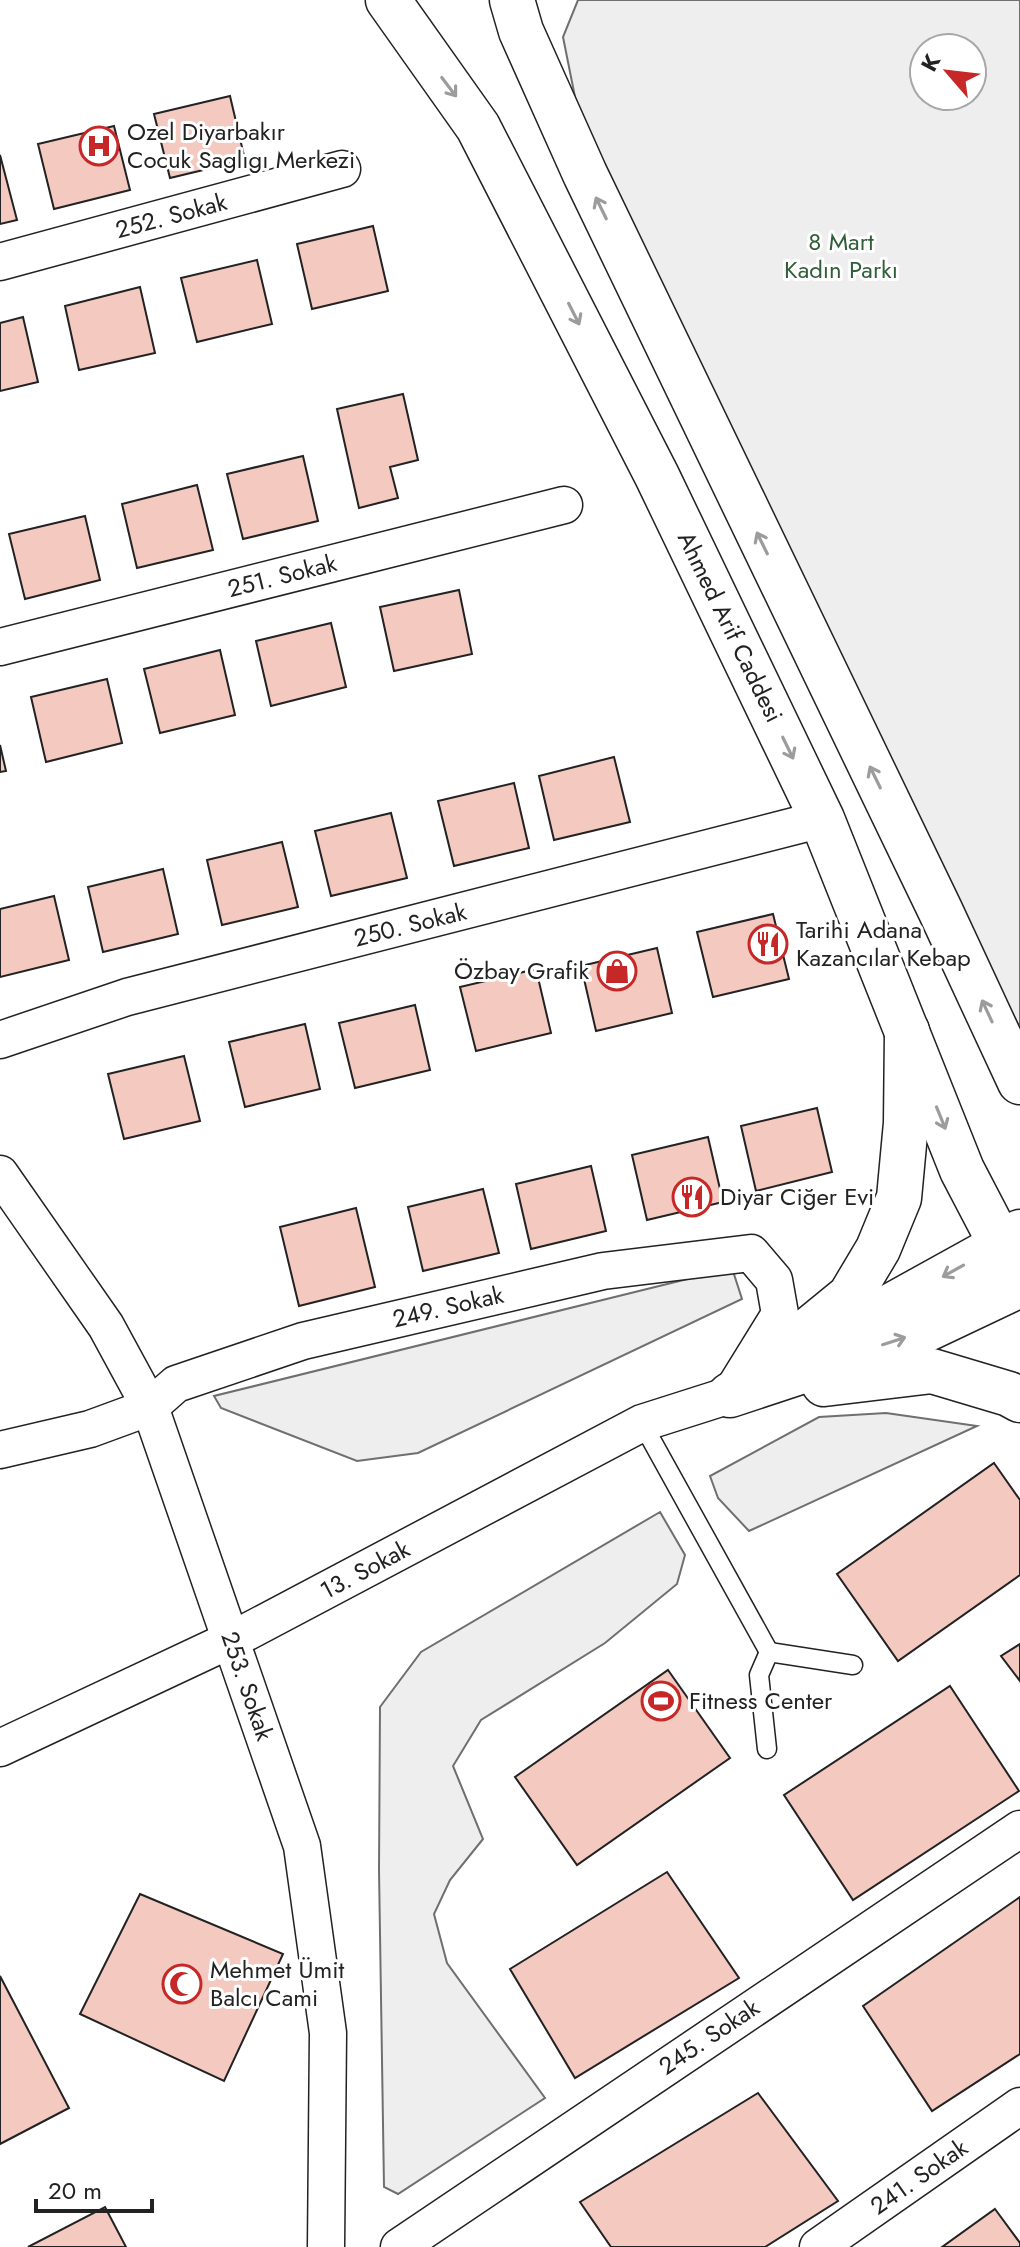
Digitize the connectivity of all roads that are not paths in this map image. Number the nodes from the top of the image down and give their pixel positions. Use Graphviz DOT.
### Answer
graph roads {
  1 [pos="377,0"];
  2 [pos="388,0"];
  3 [pos="521,10"];
  4 [pos="420,48"];
  5 [pos="342,169"];
  6 [pos="0,262"];
  7 [pos="564,505"];
  8 [pos="0,647"];
  9 [pos="822,819"];
  10 [pos="907,1031"];
  11 [pos="0,1040"];
  12 [pos="1020,1082"];
  13 [pos="0,1174"];
  14 [pos="1015,1261"];
  15 [pos="730,1395"];
  16 [pos="1020,1400"];
  17 [pos="150,1407"];
  18 [pos="642,1423"];
  19 [pos="0,1450"];
  20 [pos="232,1640"];
  21 [pos="769,1652"];
  22 [pos="853,1665"];
  23 [pos="0,1748"];
  24 [pos="767,1749"];
  25 [pos="1020,1829"];
  26 [pos="1020,2106"];
  27 [pos="326,2247"];
  28 [pos="399,2247"];
  29 [pos="818,2247"];
  1 -- 4 [label="main road"];
  2 -- 4 [label="main road, Ahmed Arif Caddesi"];
  12 -- 3 [label="main road, one-way"];
  4 -- 9 [label="main road, Ahmed Arif Caddesi, one-way"];
  5 -- 6 [label="street, 252. Sokak"];
  7 -- 8 [label="street, 251. Sokak"];
  9 -- 10 [label="main road, Ahmed Arif Caddesi"];
  9 -- 11 [label="street, 250. Sokak"];
  10 -- 14 [label="main road, Ahmed Arif Caddesi, one-way"];
  10 -- 15 [label="main road"];
  13 -- 17 [label="street, 253. Sokak"];
  14 -- 15 [label="main road"];
  15 -- 16 [label="main road"];
  15 -- 17 [label="street, 249. Sokak"];
  15 -- 18 [label="street, 13. Sokak"];
  17 -- 19 [label="street, 249. Sokak"];
  17 -- 20 [label="street, 253. Sokak"];
  18 -- 20 [label="street, 13. Sokak"];
  18 -- 21 [label="lane"];
  20 -- 23 [label="street, 13. Sokak"];
  20 -- 27 [label="street, 253. Sokak"];
  21 -- 22 [label="lane"];
  21 -- 24 [label="lane"];
  25 -- 28 [label="street, 245. Sokak"];
  26 -- 29 [label="street, 241. Sokak"];
}
